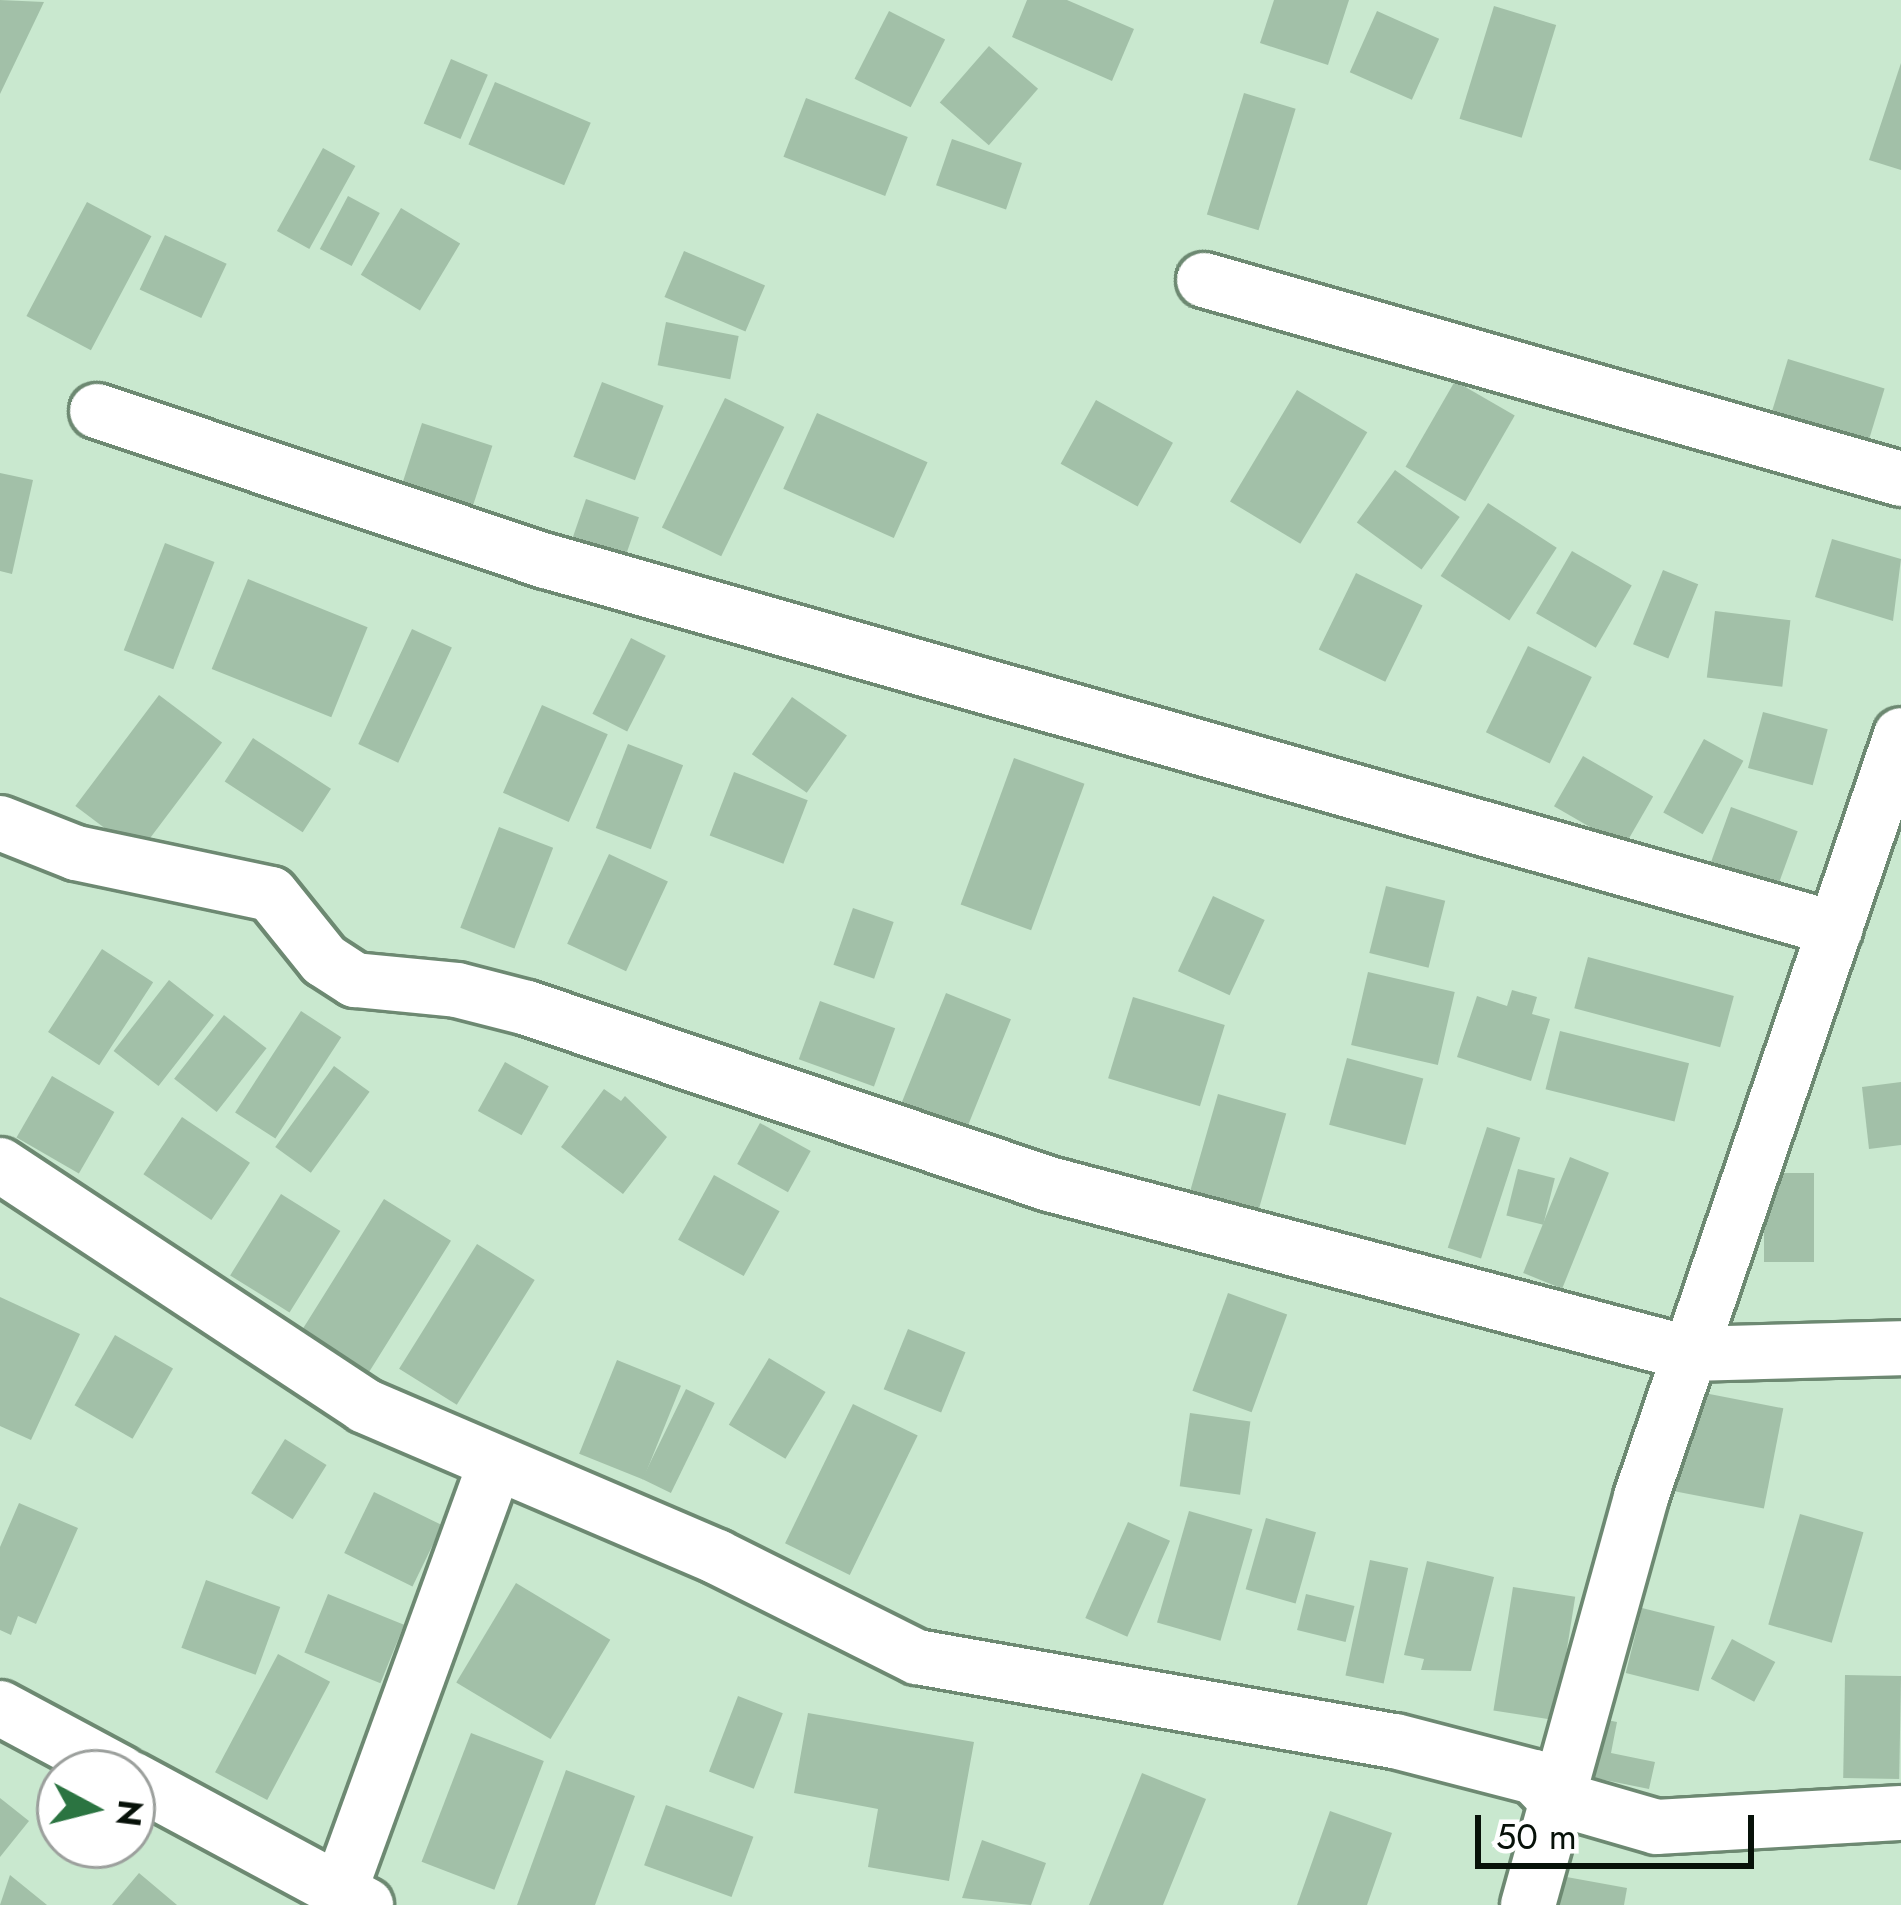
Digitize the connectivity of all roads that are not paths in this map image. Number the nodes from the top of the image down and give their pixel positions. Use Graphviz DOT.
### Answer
graph roads {
  1 [pos="1204,280"];
  2 [pos="98,411"];
  3 [pos="1901,478"];
  4 [pos="1901,735"];
  5 [pos="0,823"];
  6 [pos="1835,929"];
  7 [pos="0,1165"];
  8 [pos="1901,1348"];
  9 [pos="1691,1354"];
  10 [pos="495,1464"];
  11 [pos="0,1708"];
  12 [pos="77,1749"];
  13 [pos="156,1792"];
  14 [pos="1553,1797"];
  15 [pos="1901,1813"];
  16 [pos="353,1898"];
  17 [pos="1528,1905"];
  1 -- 3 [label="street"];
  2 -- 6 [label="street"];
  4 -- 6 [label="street"];
  5 -- 9 [label="street"];
  6 -- 9 [label="street"];
  7 -- 10 [label="street"];
  8 -- 9 [label="street"];
  9 -- 14 [label="street"];
  10 -- 14 [label="street"];
  10 -- 16 [label="street"];
  11 -- 12 [label="street"];
  13 -- 16 [label="street"];
  14 -- 15 [label="street"];
  14 -- 17 [label="street"];
}
